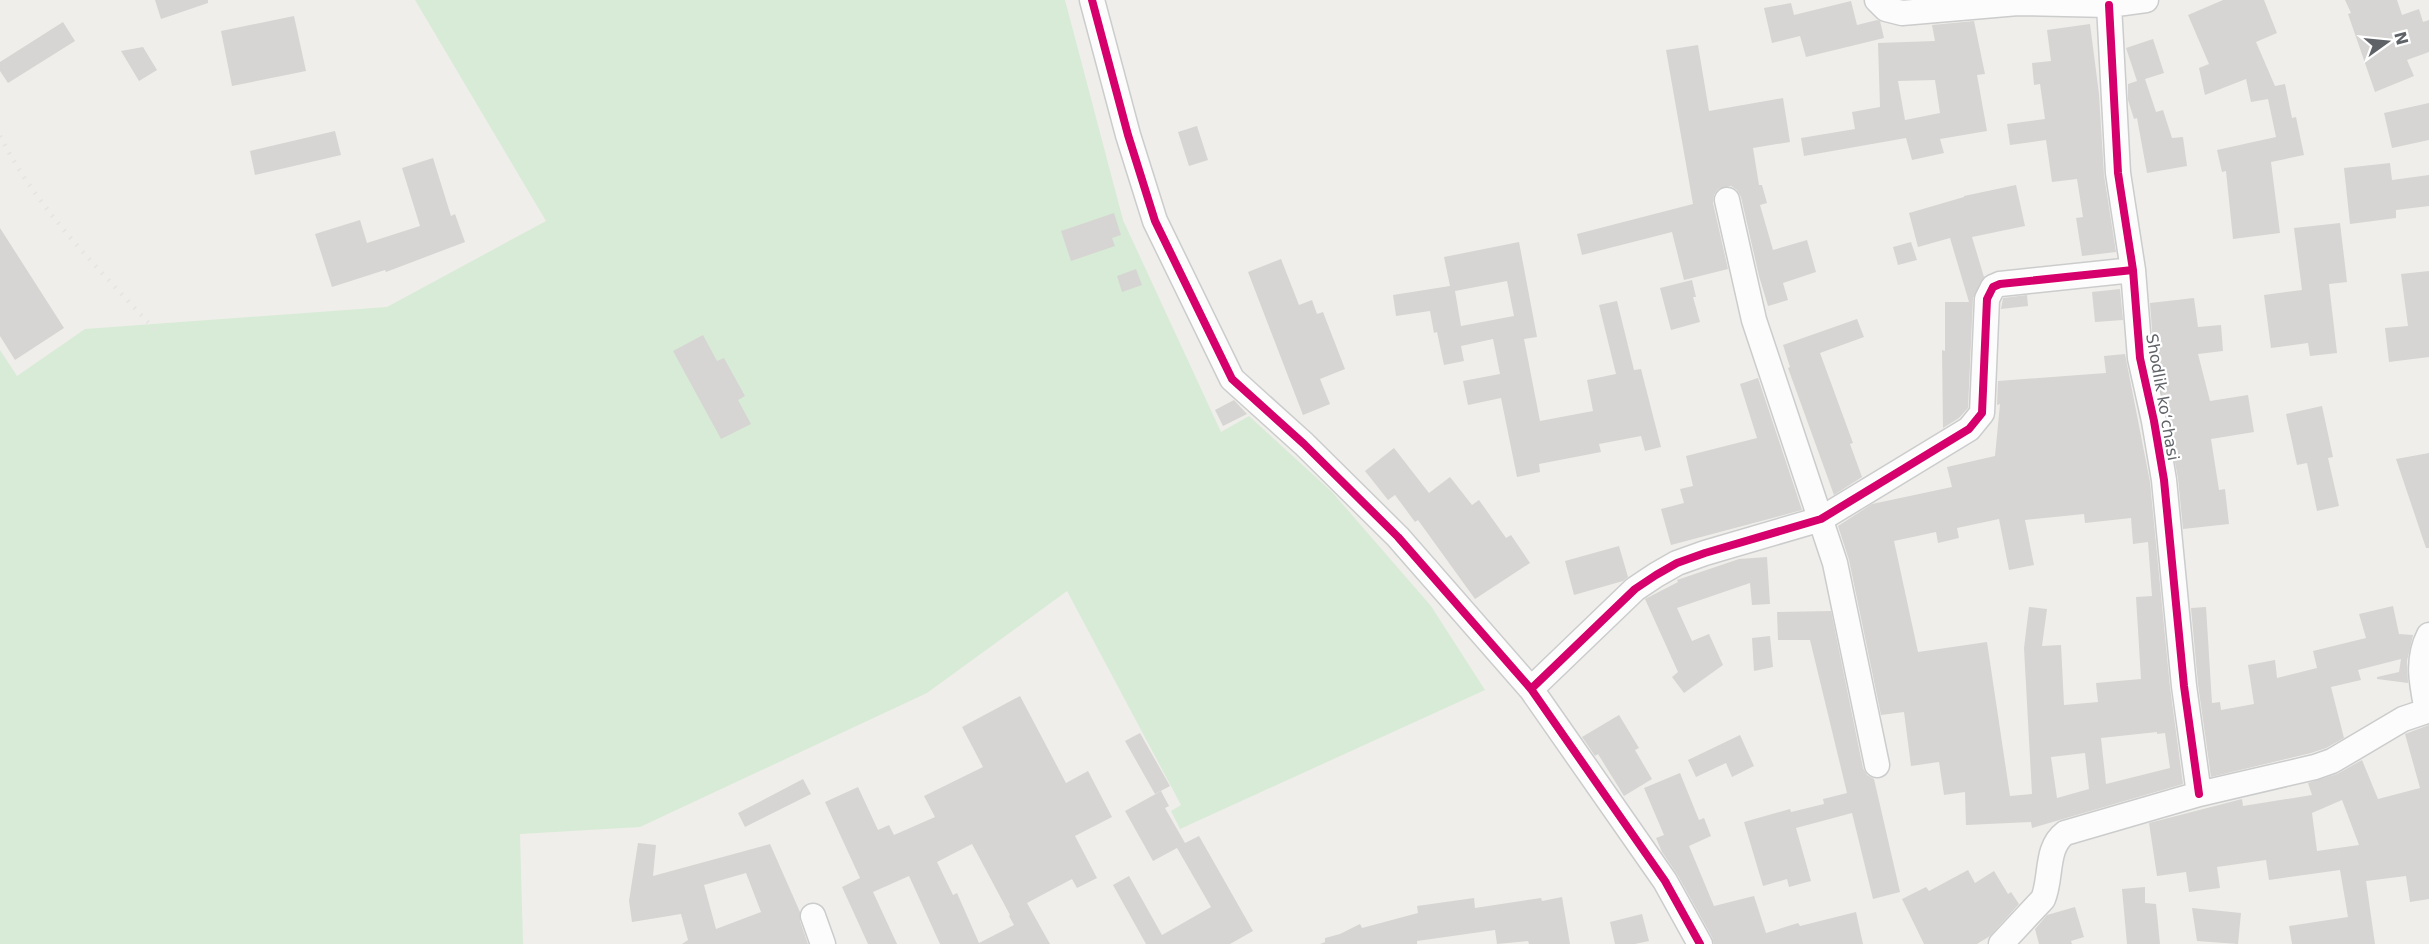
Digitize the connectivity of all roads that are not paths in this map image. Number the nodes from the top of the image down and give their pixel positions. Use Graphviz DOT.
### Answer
graph roads {
  1 [pos="1092,0"];
  2 [pos="1877,0"];
  3 [pos="2146,0"];
  4 [pos="2109,5"];
  5 [pos="1727,200"];
  6 [pos="2133,270"];
  7 [pos="1821,519"];
  8 [pos="2429,635"];
  9 [pos="1531,688"];
  10 [pos="2428,713"];
  11 [pos="1877,765"];
  12 [pos="2199,794"];
  13 [pos="813,916"];
  14 [pos="823,944"];
  15 [pos="1700,944"];
  16 [pos="2001,944"];
  1 -- 9 [label="street"];
  2 -- 4 [label="street"];
  3 -- 4 [label="street"];
  4 -- 6 [label="street, Shodlik koʻchasi"];
  5 -- 7 [label="street"];
  6 -- 7 [label="street"];
  6 -- 12 [label="street, Shodlik koʻchasi"];
  7 -- 9 [label="street"];
  7 -- 11 [label="street"];
  8 -- 10 [label="street"];
  9 -- 15 [label="street"];
  10 -- 12 [label="street"];
  12 -- 16 [label="street"];
  13 -- 14 [label="street"];
}
